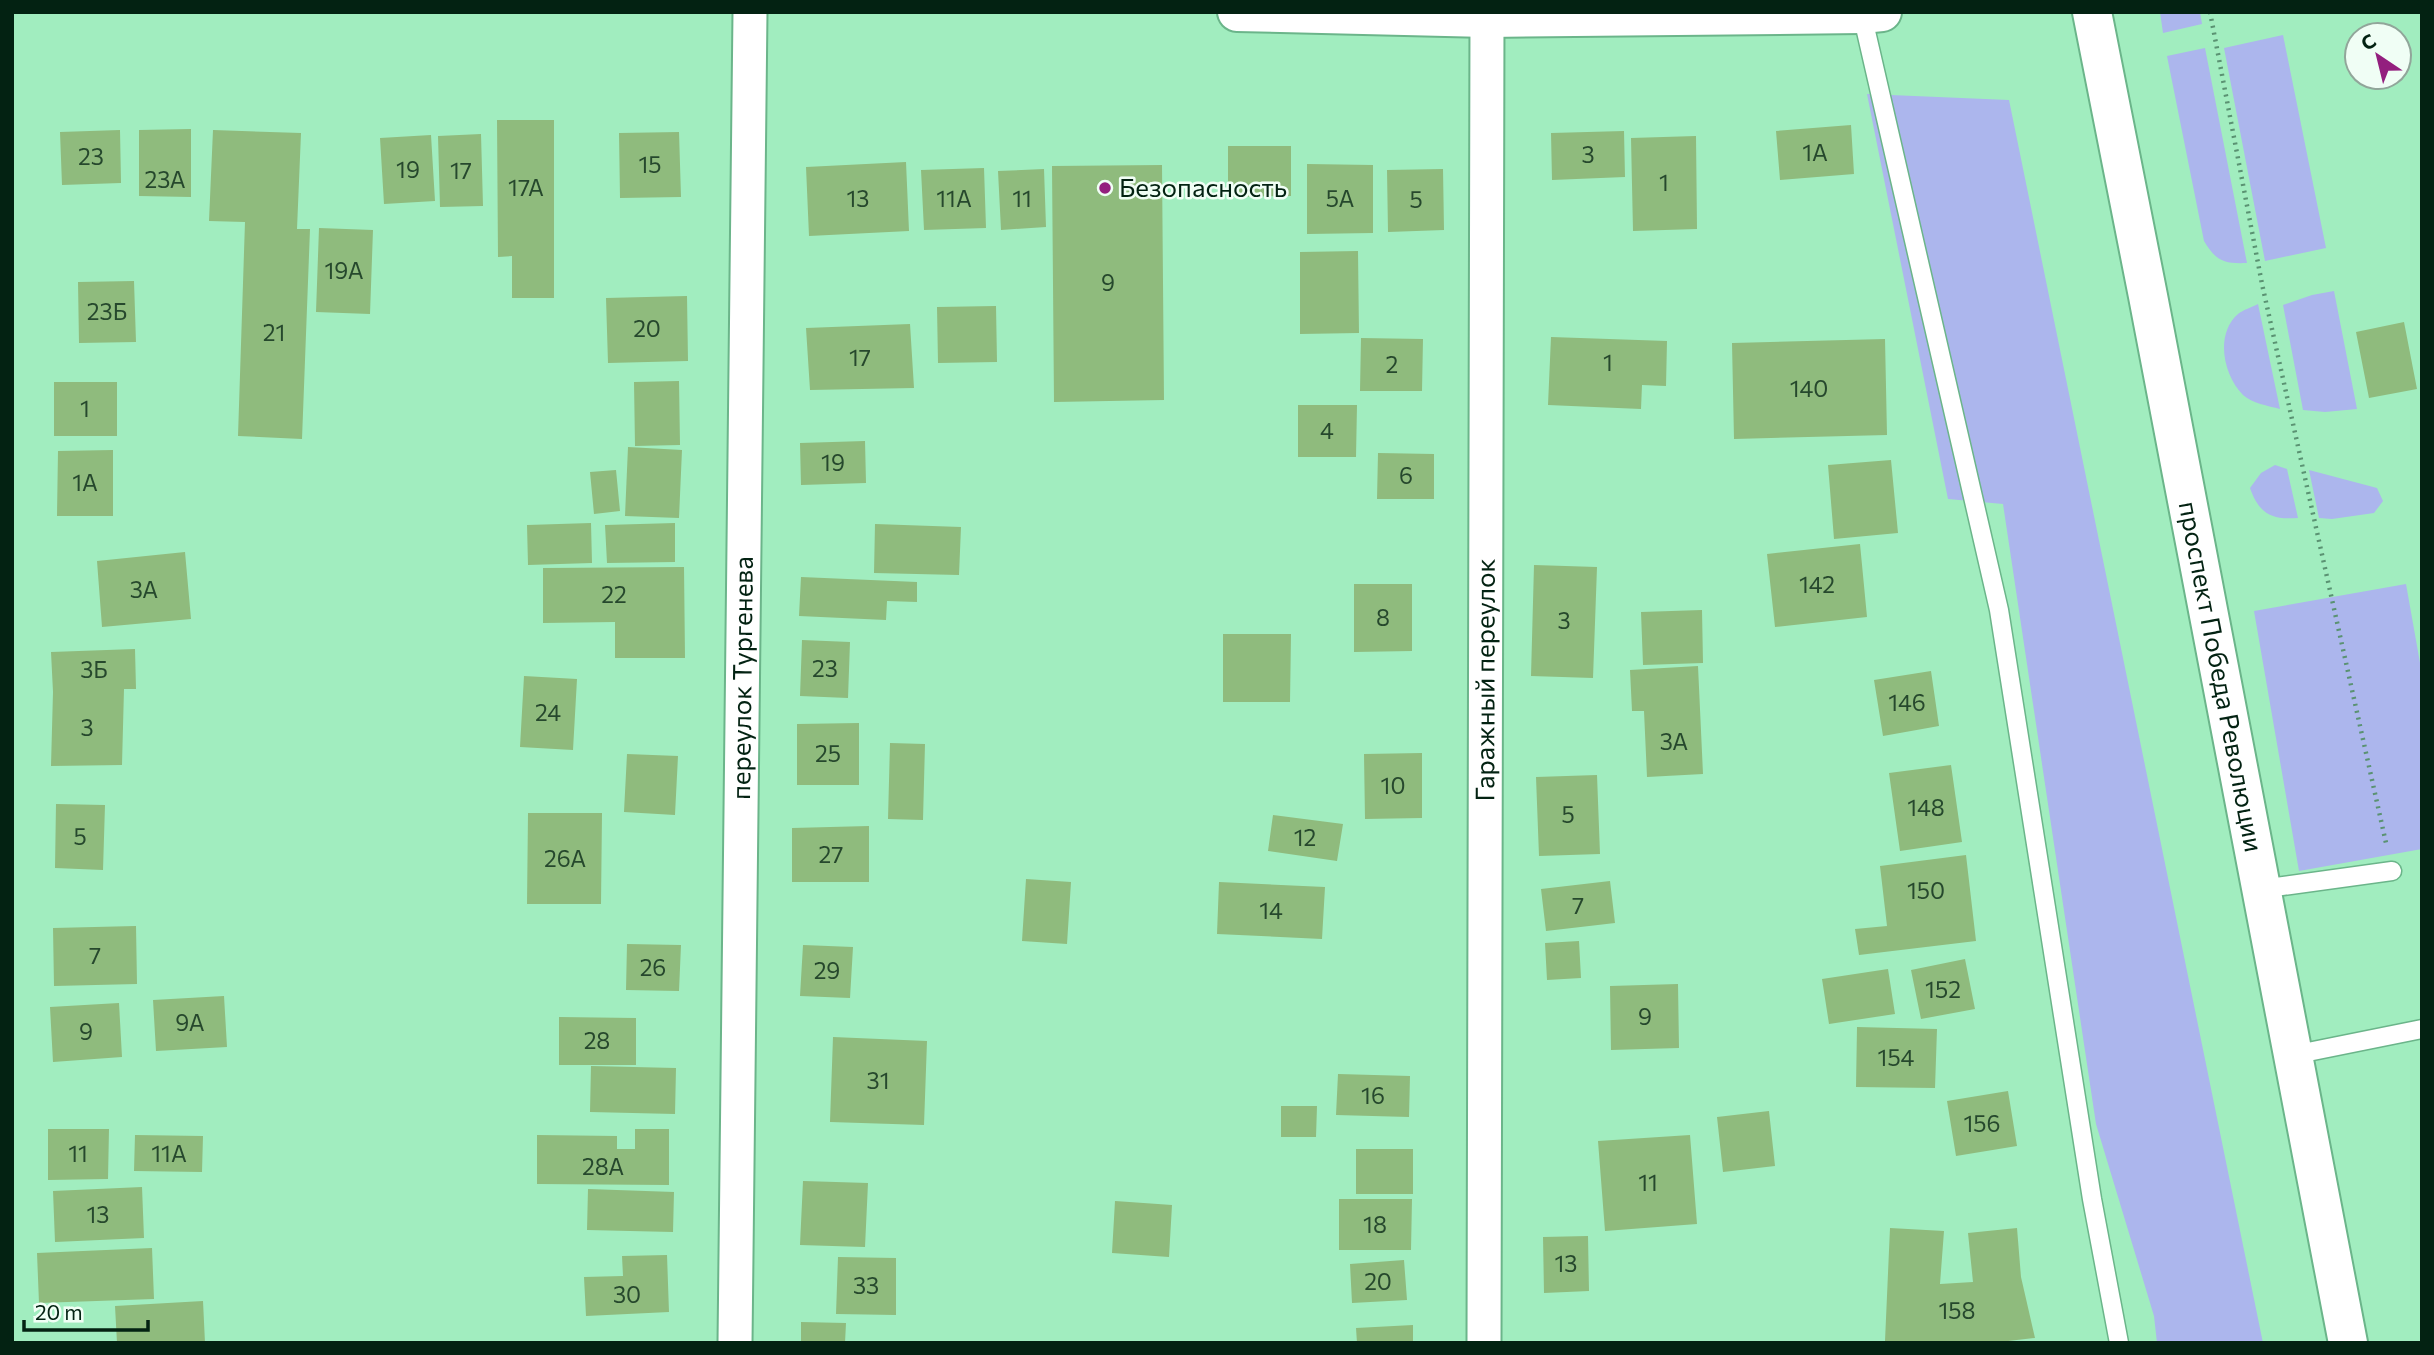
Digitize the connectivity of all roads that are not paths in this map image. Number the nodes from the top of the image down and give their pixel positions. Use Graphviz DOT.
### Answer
graph roads {
  1 [pos="750,12"];
  2 [pos="1237,12"];
  3 [pos="2092,12"];
  4 [pos="1872,13"];
  5 [pos="1487,18"];
  6 [pos="2392,871"];
  7 [pos="2261,889"];
  8 [pos="2422,1029"];
  9 [pos="2293,1055"];
  10 [pos="734,1343"];
  11 [pos="1483,1343"];
  12 [pos="2119,1343"];
  13 [pos="2348,1343"];
  1 -- 10 [label="street, переулок Тургенева"];
  2 -- 5 [label="main road"];
  3 -- 7 [label="main road, проспект Победа Революции"];
  4 -- 5 [label="main road"];
  4 -- 12 [label="lane"];
  5 -- 11 [label="street, Гаражный переулок"];
  6 -- 7 [label="lane"];
  7 -- 9 [label="main road, проспект Победа Революции"];
  8 -- 9 [label="lane"];
  9 -- 13 [label="main road, проспект Победа Революции"];
}
